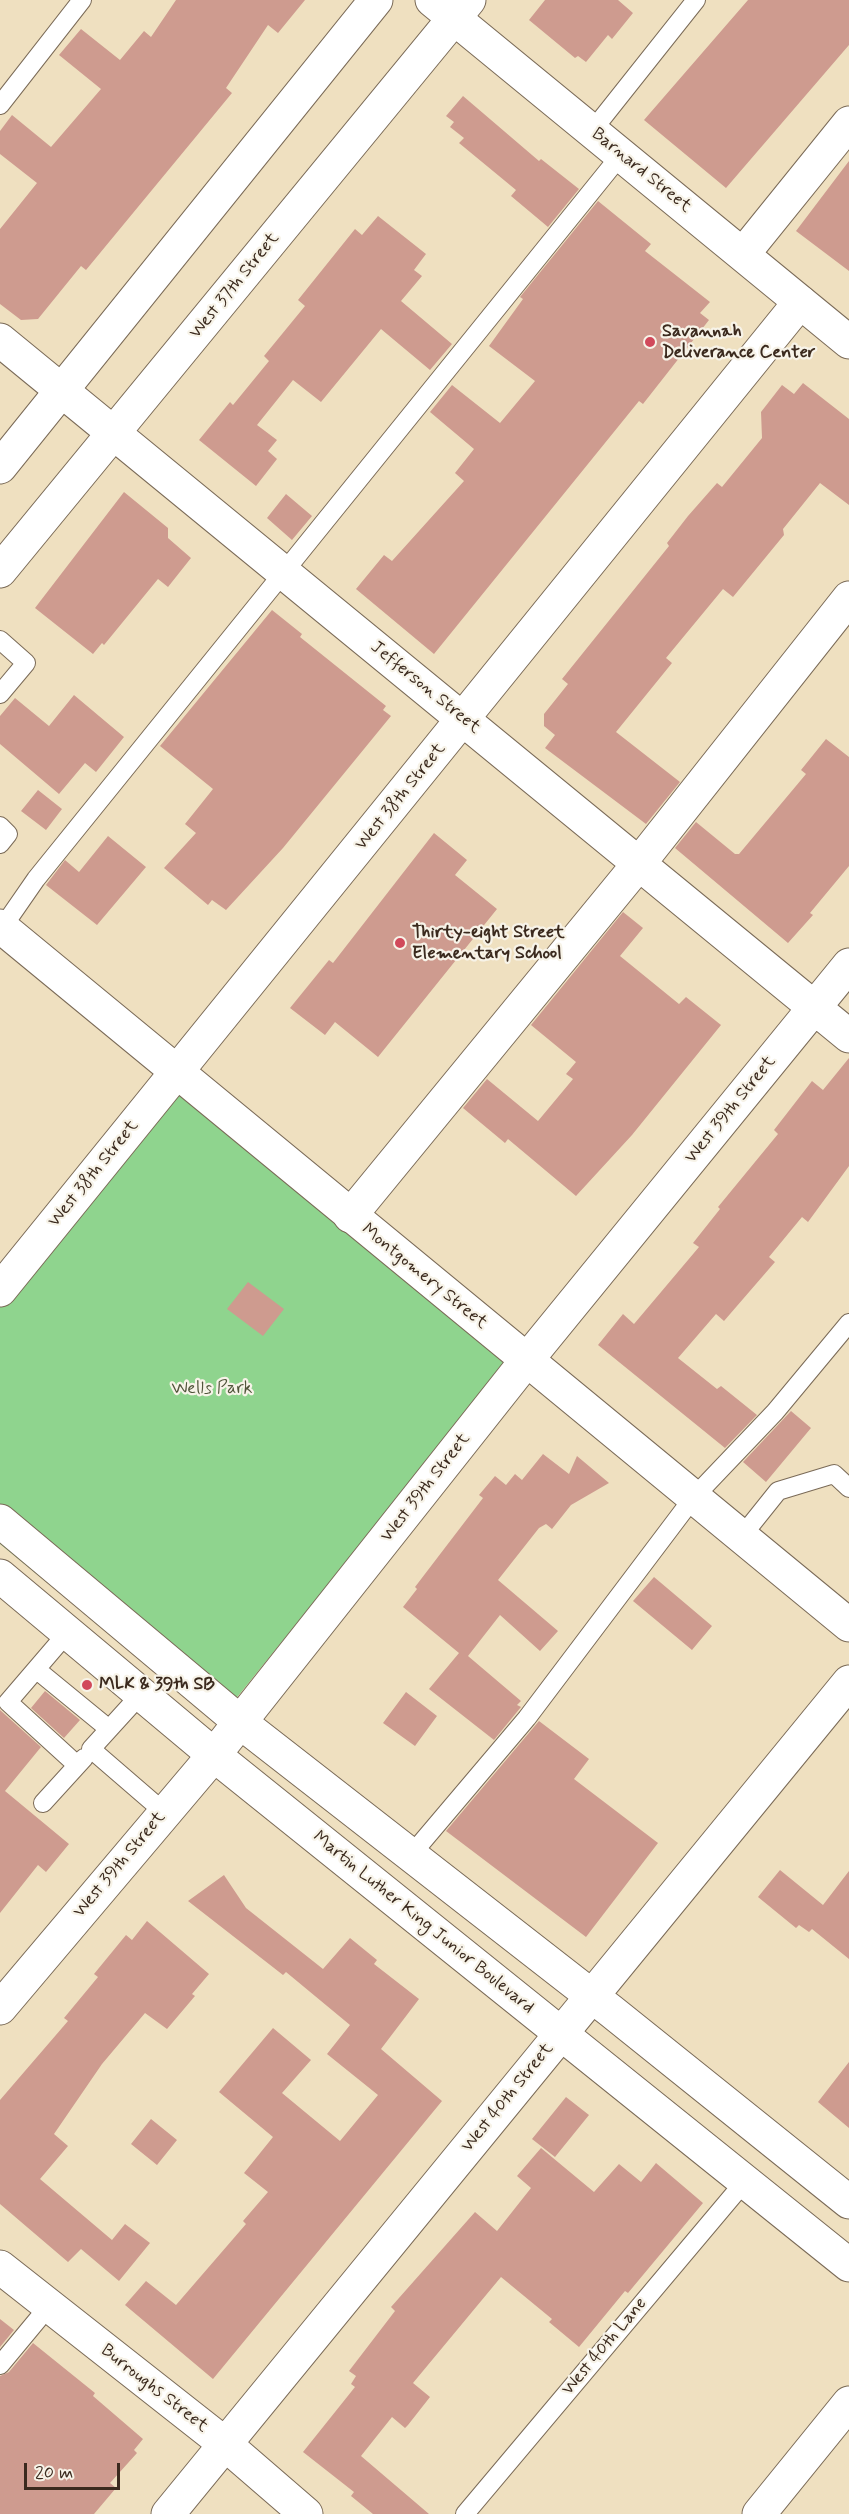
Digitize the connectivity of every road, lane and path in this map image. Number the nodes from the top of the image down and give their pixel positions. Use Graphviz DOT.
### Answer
graph roads {
  1 [pos="82,0"];
  2 [pos="376,0"];
  3 [pos="696,0"];
  4 [pos="452,6"];
  5 [pos="0,105"];
  6 [pos="849,123"];
  7 [pos="592,130"];
  8 [pos="620,156"];
  9 [pos="744,253"];
  10 [pos="800,302"];
  11 [pos="0,340"];
  12 [pos="849,342"];
  13 [pos="61,390"];
  14 [pos="114,434"];
  15 [pos="0,467"];
  16 [pos="0,571"];
  17 [pos="284,573"];
  18 [pos="849,598"];
  19 [pos="0,640"];
  20 [pos="0,694"];
  21 [pos="464,720"];
  22 [pos="0,825"];
  23 [pos="0,844"];
  24 [pos="639,863"];
  25 [pos="1,928"];
  26 [pos="849,965"];
  27 [pos="815,1008"];
  28 [pos="849,1036"];
  29 [pos="175,1072"];
  30 [pos="350,1216"];
  31 [pos="0,1290"];
  32 [pos="849,1323"];
  33 [pos="526,1361"];
  34 [pos="849,1488"];
  35 [pos="693,1498"];
  36 [pos="0,1521"];
  37 [pos="742,1536"];
  38 [pos="0,1576"];
  39 [pos="849,1625"];
  40 [pos="68,1632"];
  41 [pos="36,1670"];
  42 [pos="849,1682"];
  43 [pos="141,1694"];
  44 [pos="240,1722"];
  45 [pos="109,1730"];
  46 [pos="91,1749"];
  47 [pos="214,1755"];
  48 [pos="77,1765"];
  49 [pos="43,1803"];
  50 [pos="164,1812"];
  51 [pos="411,1855"];
  52 [pos="591,1995"];
  53 [pos="0,2008"];
  54 [pos="561,2033"];
  55 [pos="746,2180"];
  56 [pos="849,2202"];
  57 [pos="849,2265"];
  58 [pos="0,2266"];
  59 [pos="49,2306"];
  60 [pos="0,2365"];
  61 [pos="849,2403"];
  62 [pos="225,2444"];
  63 [pos="168,2514"];
  64 [pos="306,2514"];
  65 [pos="465,2514"];
  66 [pos="759,2514"];
  1 -- 5 [label="lane"];
  2 -- 13 [label="street"];
  3 -- 7 [label="lane"];
  4 -- 7 [label="street, Barnard Street"];
  4 -- 14 [label="street, West 37th Street"];
  6 -- 9 [label="street"];
  7 -- 8 [label="street, Barnard Street"];
  8 -- 9 [label="street, Barnard Street"];
  8 -- 17 [label="lane"];
  9 -- 10 [label="street, Barnard Street"];
  10 -- 12 [label="street, Barnard Street"];
  10 -- 21 [label="street, West 38th Street"];
  11 -- 13 [label="street, Jefferson Street"];
  13 -- 14 [label="street, Jefferson Street"];
  13 -- 15 [label="street"];
  14 -- 16 [label="street, West 37th Street"];
  14 -- 17 [label="street, Jefferson Street"];
  17 -- 21 [label="street, Jefferson Street"];
  17 -- 25 [label="lane"];
  18 -- 24 [label="street"];
  19 -- 20 [label="lane"];
  21 -- 24 [label="street, Jefferson Street"];
  21 -- 29 [label="street, West 38th Street"];
  22 -- 23 [label="lane"];
  24 -- 27 [label="street, Jefferson Street"];
  24 -- 30 [label="street"];
  25 -- 29 [label="street, Montgomery Street"];
  26 -- 27 [label="street, West 39th Street"];
  27 -- 28 [label="street, Jefferson Street"];
  27 -- 33 [label="street, West 39th Street"];
  29 -- 30 [label="street, Montgomery Street"];
  29 -- 31 [label="street, West 38th Street"];
  30 -- 33 [label="street, Montgomery Street"];
  32 -- 35 [label="lane"];
  33 -- 35 [label="street, Montgomery Street"];
  33 -- 44 [label="street, West 39th Street"];
  34 -- 37 [label="lane"];
  35 -- 37 [label="street, Montgomery Street"];
  35 -- 51 [label="lane"];
  36 -- 44 [label="street"];
  37 -- 39 [label="street, Montgomery Street"];
  38 -- 40 [label="street, Martin Luther King Junior Boulevard"];
  40 -- 41 [label="lane"];
  40 -- 43 [label="street, Martin Luther King Junior Boulevard"];
  41 -- 45 [label="lane"];
  41 -- 48 [label="lane"];
  42 -- 52 [label="street, West 40th Street"];
  43 -- 45 [label="lane"];
  43 -- 47 [label="street, Martin Luther King Junior Boulevard"];
  44 -- 47 [label="street, West 39th Street"];
  44 -- 51 [label="street"];
  45 -- 46 [label="lane"];
  46 -- 48 [label="lane"];
  46 -- 50 [label="lane"];
  47 -- 50 [label="street, West 39th Street"];
  47 -- 54 [label="street, Martin Luther King Junior Boulevard"];
  48 -- 49 [label="lane"];
  50 -- 53 [label="street, West 39th Street"];
  51 -- 52 [label="street"];
  52 -- 54 [label="street, West 40th Street"];
  52 -- 56 [label="street"];
  54 -- 55 [label="street, Martin Luther King Junior Boulevard"];
  54 -- 62 [label="street, West 40th Street"];
  55 -- 57 [label="street, Martin Luther King Junior Boulevard"];
  55 -- 65 [label="lane, West 40th Lane"];
  58 -- 59 [label="street, Burroughs Street"];
  59 -- 60 [label="lane"];
  59 -- 62 [label="street, Burroughs Street"];
  61 -- 66 [label="street"];
  62 -- 63 [label="street, West 40th Street"];
  62 -- 64 [label="street, Burroughs Street"];
}
